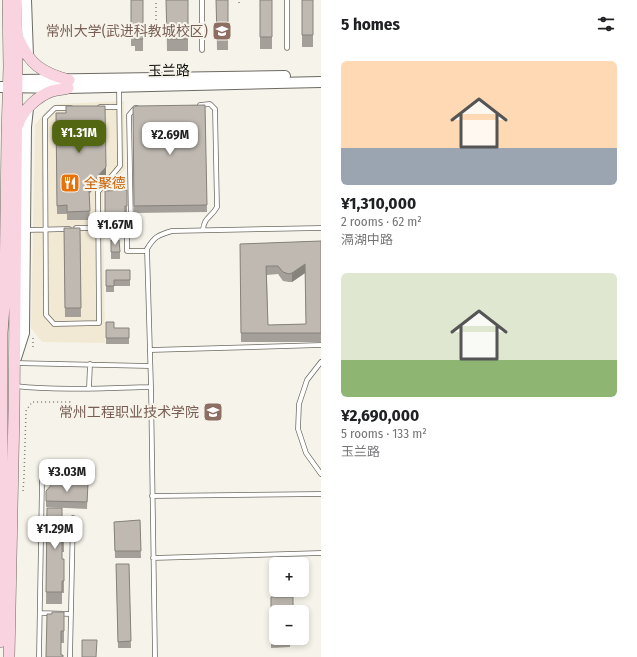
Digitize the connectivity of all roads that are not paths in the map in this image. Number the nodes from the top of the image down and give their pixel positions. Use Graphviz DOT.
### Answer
graph roads {
  1 [pos="8,0"];
  2 [pos="16,0"];
  3 [pos="26,0"];
  4 [pos="202,0"];
  5 [pos="287,0"];
  6 [pos="13,35"];
  7 [pos="286,48"];
  8 [pos="202,50"];
  9 [pos="28,56"];
  10 [pos="0,57"];
  11 [pos="321,75"];
  12 [pos="321,82"];
  13 [pos="9,84"];
  14 [pos="68,84"];
  15 [pos="119,86"];
  16 [pos="195,105"];
  17 [pos="119,106"];
  18 [pos="98,107"];
  19 [pos="143,107"];
  20 [pos="28,108"];
  21 [pos="77,108"];
  22 [pos="0,111"];
  23 [pos="11,138"];
  24 [pos="98,228"];
  25 [pos="321,228"];
  26 [pos="45,229"];
  27 [pos="25,230"];
  28 [pos="203,230"];
  29 [pos="147,251"];
  30 [pos="321,345"];
  31 [pos="150,350"];
  32 [pos="321,362"];
  33 [pos="1,363"];
  34 [pos="14,363"];
  35 [pos="90,364"];
  36 [pos="150,366"];
  37 [pos="1,385"];
  38 [pos="14,386"];
  39 [pos="151,387"];
  40 [pos="89,388"];
  41 [pos="1,409"];
  42 [pos="321,474"];
  43 [pos="42,480"];
  44 [pos="321,494"];
  45 [pos="152,496"];
  46 [pos="73,518"];
  47 [pos="1,529"];
  48 [pos="321,553"];
  49 [pos="153,558"];
  50 [pos="40,613"];
  51 [pos="71,614"];
  52 [pos="0,617"];
  53 [pos="0,642"];
  54 [pos="9,657"];
  55 [pos="40,657"];
  56 [pos="70,657"];
  57 [pos="155,657"];
  1 -- 6 [label="main road"];
  2 -- 6 [label="main road"];
  3 -- 9 [label="street"];
  4 -- 8 [label="lane"];
  5 -- 7 [label="lane"];
  6 -- 9 [label="main road"];
  6 -- 10 [label="main road"];
  6 -- 13 [label="main road"];
  9 -- 14 [label="main road"];
  11 -- 14 [label="street, 玉兰路"];
  12 -- 15 [label="street, 玉兰路"];
  13 -- 14 [label="street, 玉兰路"];
  13 -- 23 [label="main road"];
  14 -- 15 [label="street, 玉兰路"];
  14 -- 20 [label="main road"];
  15 -- 17 [label="lane"];
  16 -- 28 [label="lane"];
  17 -- 18 [label="lane"];
  17 -- 24 [label="lane"];
  19 -- 29 [label="lane"];
  20 -- 23 [label="main road"];
  20 -- 27 [label="street"];
  21 -- 26 [label="lane"];
  22 -- 23 [label="main road"];
  23 -- 33 [label="main road"];
  23 -- 34 [label="main road"];
  24 -- 26 [label="lane"];
  24 -- 26 [label="lane"];
  25 -- 28 [label="lane"];
  26 -- 27 [label="lane"];
  27 -- 34 [label="street"];
  28 -- 29 [label="lane"];
  29 -- 31 [label="lane"];
  30 -- 31 [label="lane"];
  31 -- 36 [label="lane"];
  32 -- 42 [label="lane"];
  33 -- 34 [label="main road"];
  33 -- 37 [label="main road"];
  34 -- 35 [label="lane"];
  34 -- 38 [label="main road"];
  35 -- 36 [label="lane"];
  35 -- 40 [label="lane"];
  36 -- 39 [label="lane"];
  37 -- 38 [label="main road"];
  37 -- 41 [label="main road"];
  38 -- 40 [label="lane"];
  38 -- 54 [label="main road"];
  39 -- 40 [label="lane"];
  39 -- 45 [label="lane"];
  41 -- 47 [label="main road"];
  43 -- 50 [label="lane"];
  44 -- 45 [label="lane"];
  45 -- 49 [label="lane"];
  46 -- 51 [label="lane"];
  47 -- 52 [label="main road"];
  48 -- 49 [label="lane"];
  49 -- 57 [label="lane"];
  50 -- 51 [label="lane"];
  50 -- 55 [label="lane"];
  51 -- 56 [label="lane"];
  52 -- 53 [label="main road"];
}
